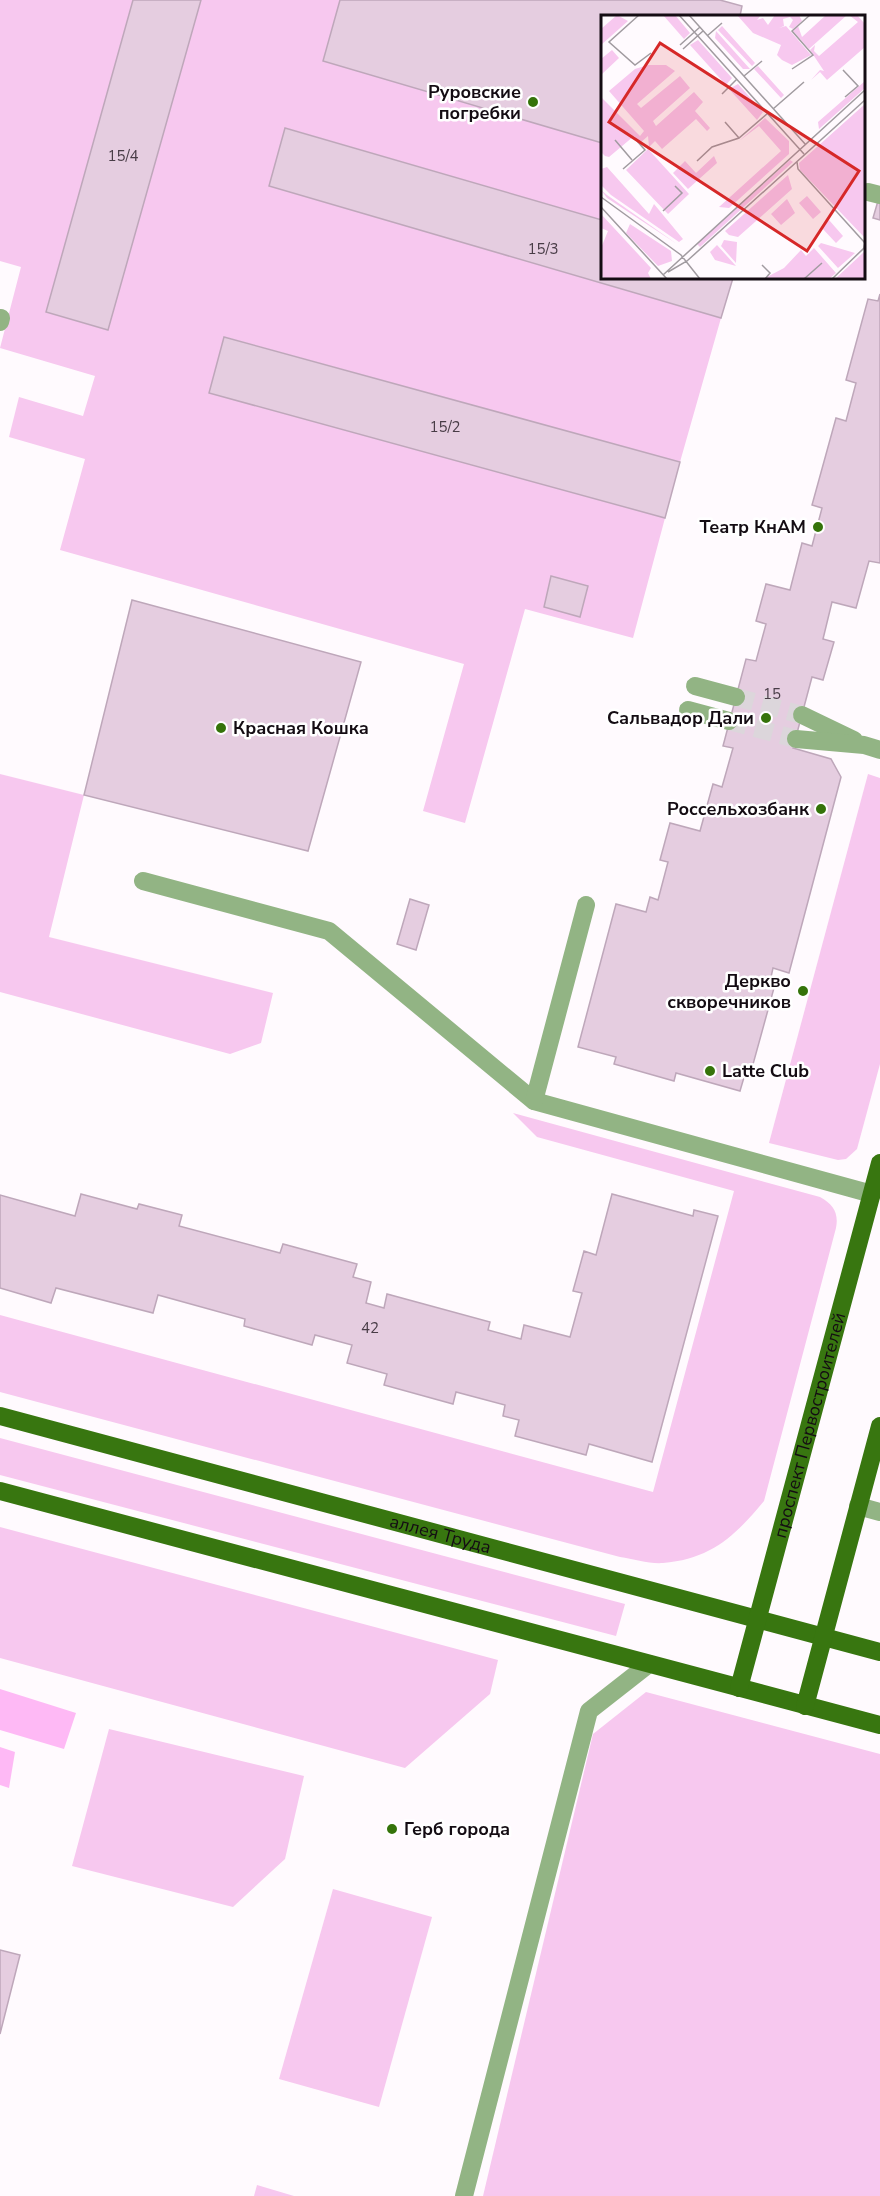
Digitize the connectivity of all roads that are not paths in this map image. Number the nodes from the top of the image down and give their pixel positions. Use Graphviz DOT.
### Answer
graph roads {
  1 [pos="695,686"];
  2 [pos="736,697"];
  3 [pos="688,710"];
  4 [pos="802,715"];
  5 [pos="729,721"];
  6 [pos="796,739"];
  7 [pos="872,747"];
  8 [pos="143,882"];
  9 [pos="586,905"];
  10 [pos="534,1101"];
  11 [pos="880,1163"];
  12 [pos="876,1195"];
  13 [pos="0,1416"];
  14 [pos="880,1426"];
  15 [pos="0,1491"];
  16 [pos="858,1506"];
  17 [pos="880,1512"];
  18 [pos="758,1619"];
  19 [pos="823,1637"];
  20 [pos="880,1652"];
  21 [pos="649,1664"];
  22 [pos="740,1688"];
  23 [pos="805,1706"];
  24 [pos="880,1725"];
  25 [pos="464,2196"];
  1 -- 2 [label="lane"];
  3 -- 5 [label="lane"];
  4 -- 7 [label="lane"];
  6 -- 7 [label="lane"];
  8 -- 10 [label="lane"];
  9 -- 10 [label="lane"];
  10 -- 12 [label="lane"];
  11 -- 12 [label="main road, проспект Первостроителей"];
  12 -- 18 [label="main road, проспект Первостроителей"];
  13 -- 18 [label="main road, аллея Труда"];
  14 -- 16 [label="main road"];
  15 -- 21 [label="main road"];
  16 -- 17 [label="lane"];
  16 -- 19 [label="main road"];
  18 -- 19 [label="main road, аллея Труда"];
  18 -- 22 [label="main road, проспект Первостроителей"];
  19 -- 20 [label="main road, аллея Труда"];
  19 -- 23 [label="main road"];
  21 -- 22 [label="main road"];
  21 -- 25 [label="lane"];
  22 -- 23 [label="main road"];
  23 -- 24 [label="main road"];
}
